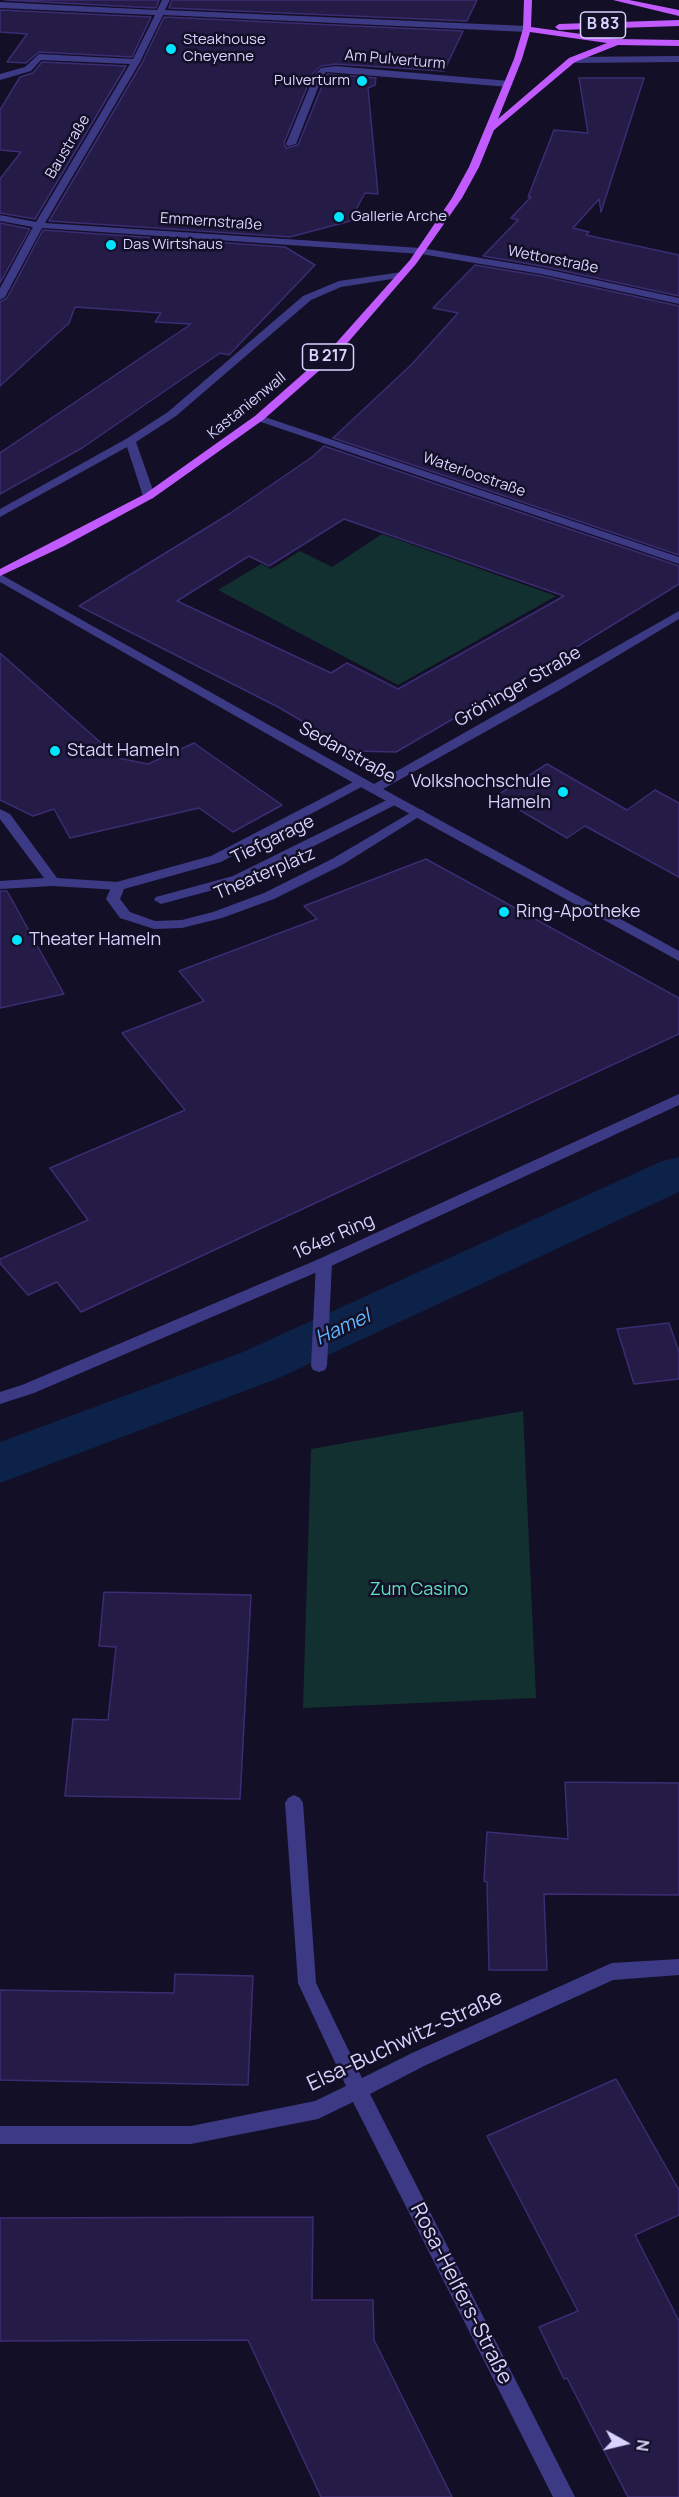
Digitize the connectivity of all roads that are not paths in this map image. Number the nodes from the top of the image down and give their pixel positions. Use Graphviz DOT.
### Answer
graph roads {
  1 [pos="166,0"];
  2 [pos="528,0"];
  3 [pos="617,0"];
  4 [pos="0,5"];
  5 [pos="676,11"];
  6 [pos="161,12"];
  7 [pos="679,23"];
  8 [pos="527,29"];
  9 [pos="617,42"];
  10 [pos="679,43"];
  11 [pos="679,59"];
  12 [pos="572,60"];
  13 [pos="136,62"];
  14 [pos="0,77"];
  15 [pos="509,84"];
  16 [pos="491,129"];
  17 [pos="291,144"];
  18 [pos="0,218"];
  19 [pos="39,225"];
  20 [pos="421,251"];
  21 [pos="402,275"];
  22 [pos="0,297"];
  23 [pos="679,301"];
  24 [pos="259,418"];
  25 [pos="130,441"];
  26 [pos="149,496"];
  27 [pos="0,514"];
  28 [pos="679,561"];
  29 [pos="0,575"];
  30 [pos="679,614"];
  31 [pos="361,782"];
  32 [pos="374,789"];
  33 [pos="395,800"];
  34 [pos="0,813"];
  35 [pos="419,813"];
  36 [pos="53,882"];
  37 [pos="0,885"];
  38 [pos="118,886"];
  39 [pos="161,900"];
  40 [pos="679,957"];
  41 [pos="679,1099"];
  42 [pos="324,1263"];
  43 [pos="319,1366"];
  44 [pos="0,1398"];
  45 [pos="294,1803"];
  46 [pos="679,1967"];
  47 [pos="358,2091"];
  48 [pos="0,2135"];
  49 [pos="564,2497"];
  1 -- 6 [label="street, Baustraße"];
  2 -- 8 [label="main road, Kastanienwall"];
  3 -- 5 [label="main road, B 83"];
  4 -- 6 [label="street"];
  6 -- 8 [label="street"];
  6 -- 13 [label="street, Baustraße"];
  7 -- 8 [label="main road, B 83"];
  8 -- 9 [label="main road, B 83"];
  8 -- 15 [label="main road, Kastanienwall / B 217"];
  9 -- 10 [label="main road, B 83"];
  9 -- 12 [label="main road"];
  11 -- 12 [label="street"];
  12 -- 16 [label="main road"];
  13 -- 14 [label="street"];
  13 -- 19 [label="street, Baustraße"];
  15 -- 16 [label="main road, Kastanienwall / B 217"];
  15 -- 17 [label="street, Am Pulverturm"];
  16 -- 20 [label="main road, Kastanienwall / B 217"];
  18 -- 19 [label="street, Emmernstraße"];
  19 -- 20 [label="street, Emmernstraße"];
  19 -- 22 [label="street, Baustraße"];
  20 -- 21 [label="main road, Kastanienwall / B 217"];
  20 -- 23 [label="street, Wettorstraße"];
  21 -- 24 [label="main road, Kastanienwall / B 217"];
  21 -- 25 [label="street"];
  24 -- 26 [label="main road, Kastanienwall / B 217"];
  24 -- 28 [label="street, Waterloostraße"];
  25 -- 26 [label="street"];
  25 -- 27 [label="street"];
  26 -- 29 [label="main road, Kastanienwall / B 217"];
  29 -- 31 [label="street, Sedanstraße"];
  30 -- 32 [label="street, Gröninger Straße"];
  31 -- 32 [label="street, Sedanstraße"];
  31 -- 38 [label="street, Theaterplatz"];
  32 -- 33 [label="street, Sedanstraße"];
  33 -- 35 [label="street, Sedanstraße"];
  33 -- 39 [label="street, Tiefgarage"];
  34 -- 36 [label="street"];
  35 -- 38 [label="street, Theaterplatz"];
  35 -- 40 [label="street, Sedanstraße"];
  36 -- 37 [label="street"];
  36 -- 38 [label="street"];
  41 -- 42 [label="street, 164er Ring"];
  42 -- 43 [label="street"];
  42 -- 44 [label="street, 164er Ring"];
  45 -- 47 [label="street"];
  46 -- 47 [label="street, Elsa-Buchwitz-Straße"];
  47 -- 48 [label="street, Elsa-Buchwitz-Straße"];
  47 -- 49 [label="street, Rosa-Helfers-Straße"];
}
